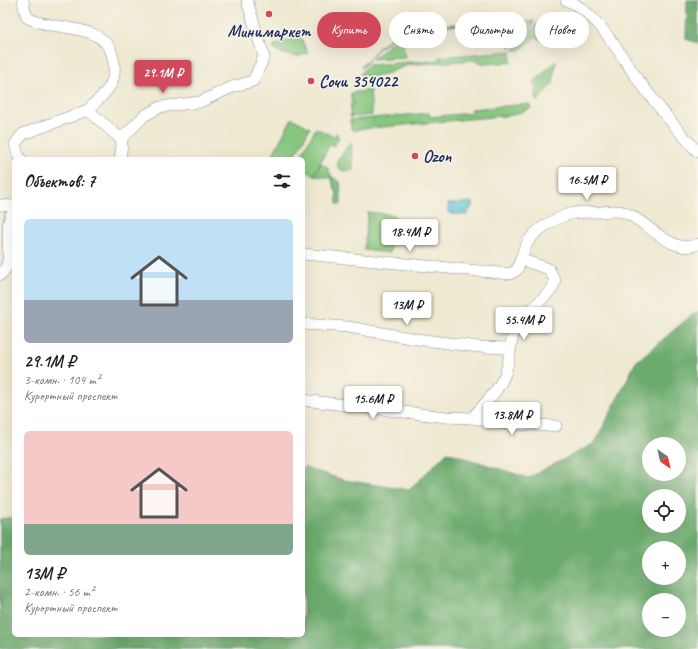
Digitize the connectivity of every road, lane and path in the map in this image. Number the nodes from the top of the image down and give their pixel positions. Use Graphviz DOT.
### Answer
graph roads {
  1 [pos="23,0"];
  2 [pos="247,0"];
  3 [pos="566,0"];
  4 [pos="88,110"];
  5 [pos="121,139"];
  6 [pos="698,152"];
  7 [pos="20,157"];
  8 [pos="120,157"];
  9 [pos="0,205"];
  10 [pos="12,206"];
  11 [pos="12,212"];
  12 [pos="698,244"];
  13 [pos="305,254"];
  14 [pos="522,260"];
  15 [pos="0,274"];
  16 [pos="305,324"];
  17 [pos="511,348"];
  18 [pos="305,400"];
  19 [pos="472,418"];
  20 [pos="556,426"];
  1 -- 4 [label="street"];
  2 -- 5 [label="street"];
  3 -- 6 [label="street"];
  4 -- 5 [label="street"];
  4 -- 7 [label="street"];
  5 -- 8 [label="street"];
  9 -- 10 [label="street"];
  11 -- 15 [label="street"];
  12 -- 14 [label="street"];
  13 -- 14 [label="street"];
  14 -- 17 [label="street"];
  16 -- 17 [label="street"];
  17 -- 19 [label="street"];
  18 -- 19 [label="street"];
  19 -- 20 [label="street"];
}
